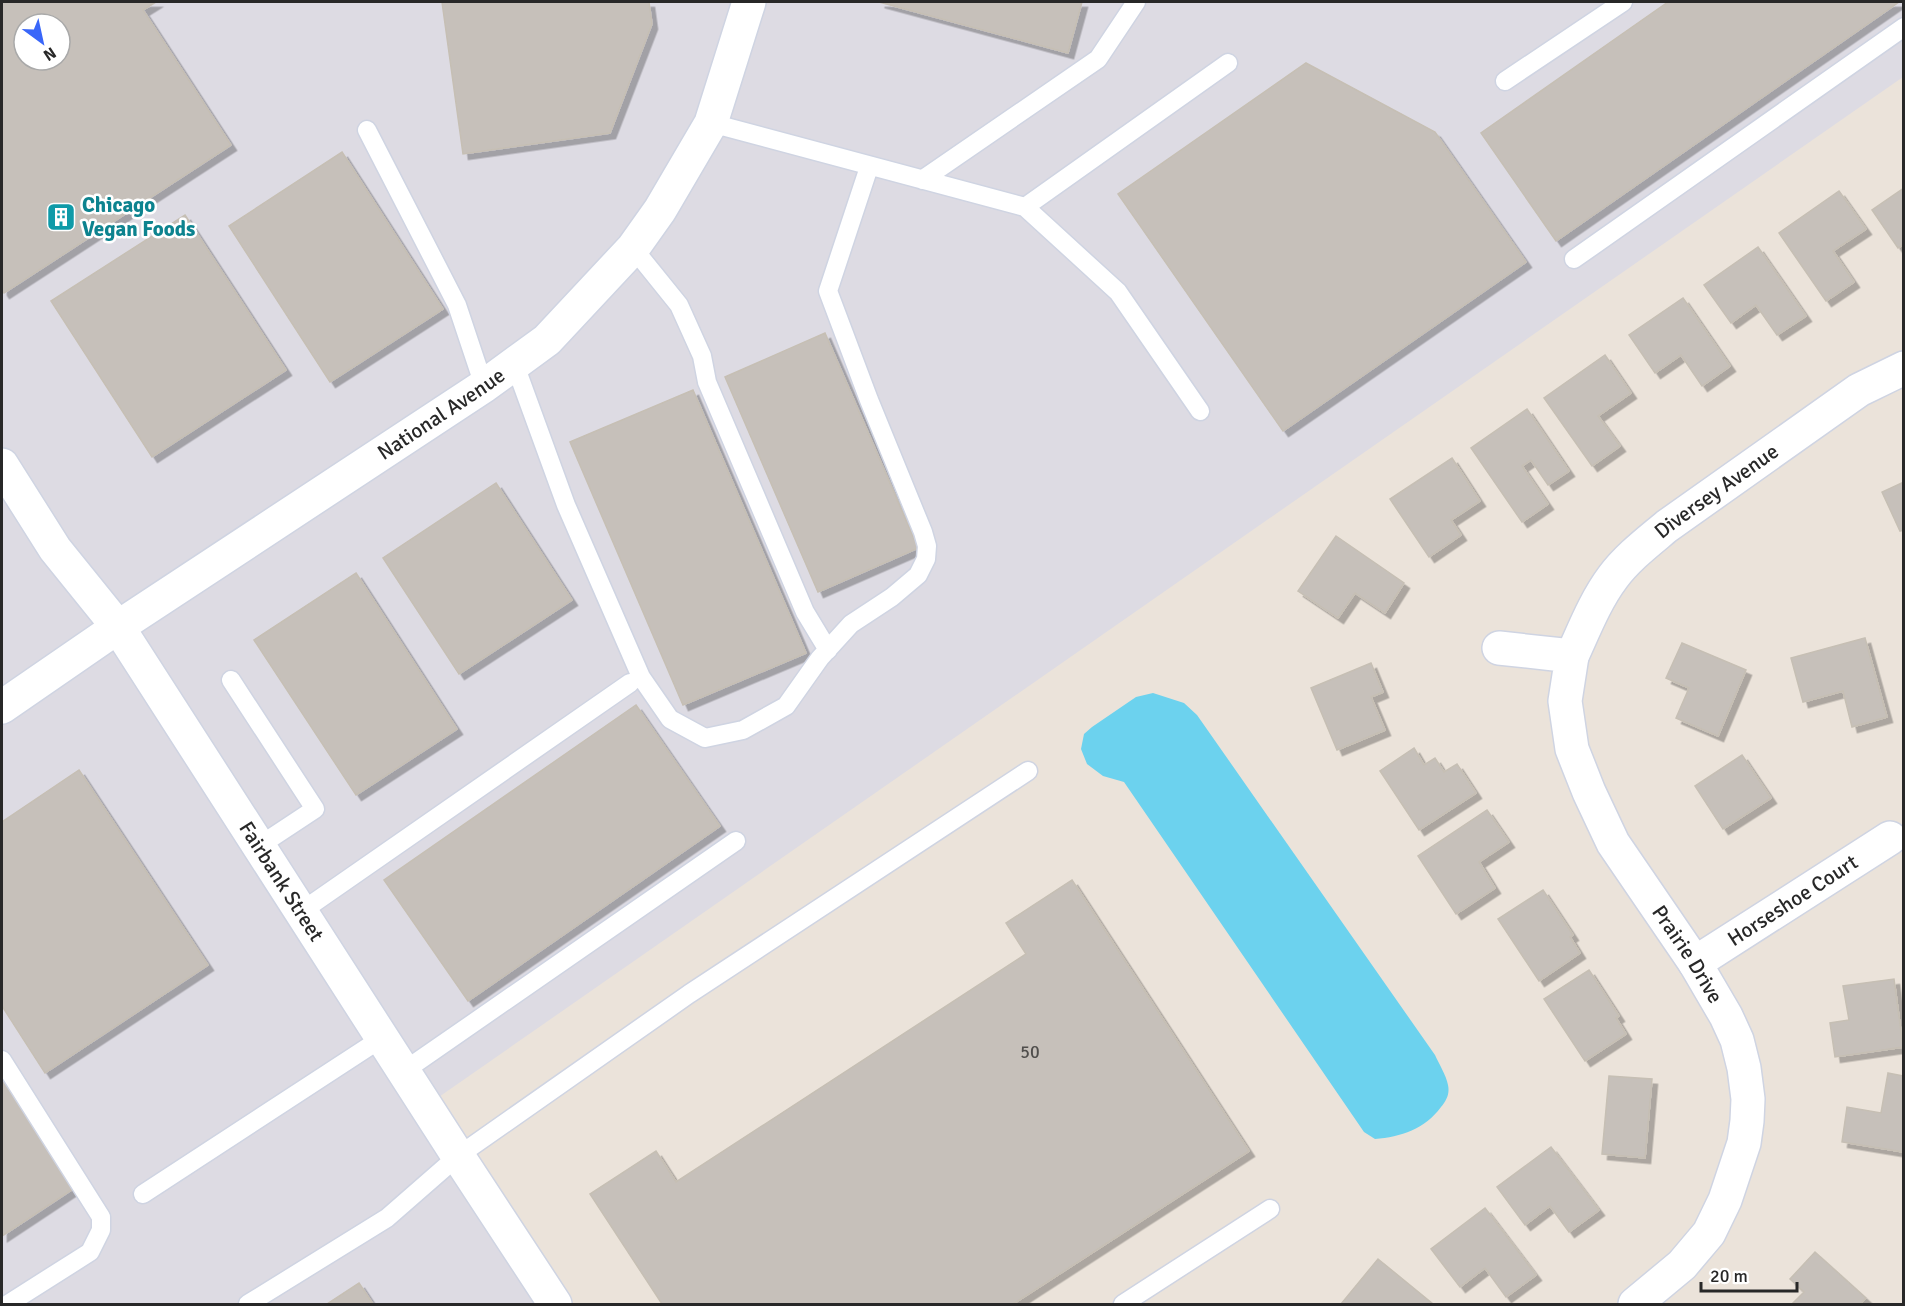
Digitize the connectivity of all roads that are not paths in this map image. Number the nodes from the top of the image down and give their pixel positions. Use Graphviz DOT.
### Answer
graph roads {
  1 [pos="749,2"];
  2 [pos="1136,2"];
  3 [pos="1623,2"];
  4 [pos="1904,27"];
  5 [pos="1228,63"];
  6 [pos="1505,81"];
  7 [pos="711,123"];
  8 [pos="367,130"];
  9 [pos="869,167"];
  10 [pos="922,180"];
  11 [pos="1025,207"];
  12 [pos="633,248"];
  13 [pos="1574,259"];
  14 [pos="515,365"];
  15 [pos="1904,368"];
  16 [pos="484,386"];
  17 [pos="1200,411"];
  18 [pos="2,465"];
  19 [pos="118,627"];
  20 [pos="1499,648"];
  21 [pos="828,650"];
  22 [pos="1572,656"];
  23 [pos="231,680"];
  24 [pos="630,683"];
  25 [pos="2,707"];
  26 [pos="1028,771"];
  27 [pos="1890,838"];
  28 [pos="736,842"];
  29 [pos="259,846"];
  30 [pos="302,911"];
  31 [pos="1695,963"];
  32 [pos="382,1038"];
  33 [pos="2,1060"];
  34 [pos="404,1071"];
  35 [pos="458,1156"];
  36 [pos="143,1194"];
  37 [pos="1270,1209"];
  38 [pos="8,1305"];
  39 [pos="248,1305"];
  40 [pos="555,1305"];
  41 [pos="1123,1305"];
  42 [pos="1635,1305"];
  1 -- 7 [label="street, National Avenue"];
  2 -- 10 [label="lane"];
  3 -- 6 [label="lane"];
  4 -- 13 [label="lane"];
  5 -- 11 [label="lane"];
  7 -- 9 [label="lane"];
  7 -- 12 [label="street, National Avenue"];
  8 -- 16 [label="lane"];
  9 -- 10 [label="lane"];
  9 -- 21 [label="lane"];
  10 -- 11 [label="lane"];
  11 -- 17 [label="lane"];
  12 -- 14 [label="street, National Avenue"];
  12 -- 21 [label="lane"];
  14 -- 16 [label="street, National Avenue"];
  14 -- 21 [label="lane"];
  15 -- 22 [label="street, Diversey Avenue"];
  16 -- 19 [label="street, National Avenue"];
  18 -- 19 [label="street, Fairbank Street"];
  19 -- 25 [label="street, National Avenue"];
  19 -- 29 [label="street, Fairbank Street"];
  20 -- 22 [label="street"];
  22 -- 31 [label="street, Prairie Drive"];
  23 -- 29 [label="lane"];
  24 -- 30 [label="lane"];
  26 -- 35 [label="lane"];
  27 -- 31 [label="street, Horseshoe Court"];
  28 -- 34 [label="lane"];
  29 -- 30 [label="street, Fairbank Street"];
  30 -- 32 [label="street, Fairbank Street"];
  31 -- 42 [label="street, Prairie Drive"];
  32 -- 34 [label="street, Fairbank Street"];
  32 -- 36 [label="lane"];
  33 -- 38 [label="lane"];
  34 -- 35 [label="street, Fairbank Street"];
  35 -- 39 [label="lane"];
  35 -- 40 [label="street, Fairbank Street"];
  37 -- 41 [label="lane"];
}
